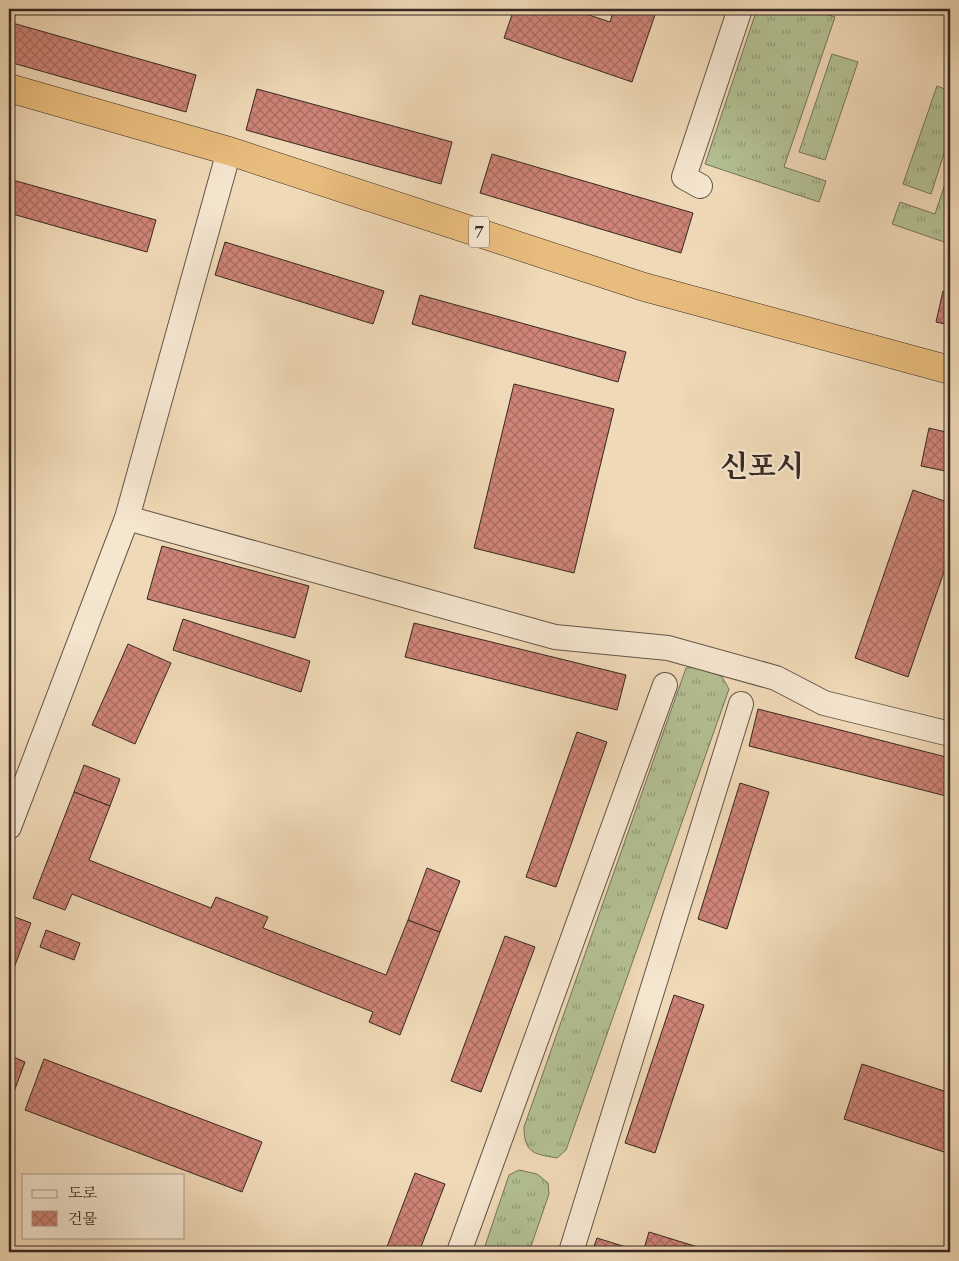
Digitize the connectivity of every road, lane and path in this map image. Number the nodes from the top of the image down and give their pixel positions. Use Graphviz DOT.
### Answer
graph roads {
  1 [pos="740,9"];
  2 [pos="9,88"];
  3 [pos="229,151"];
  4 [pos="700,186"];
  5 [pos="950,370"];
  6 [pos="127,518"];
  7 [pos="665,685"];
  8 [pos="741,704"];
  9 [pos="950,734"];
  10 [pos="9,827"];
  11 [pos="459,1252"];
  12 [pos="571,1252"];
  1 -- 4 [label="street"];
  2 -- 3 [label="highway, 7"];
  3 -- 5 [label="highway, 7"];
  3 -- 6 [label="street"];
  6 -- 9 [label="street"];
  6 -- 10 [label="street"];
  7 -- 11 [label="street"];
  8 -- 12 [label="street"];
}
